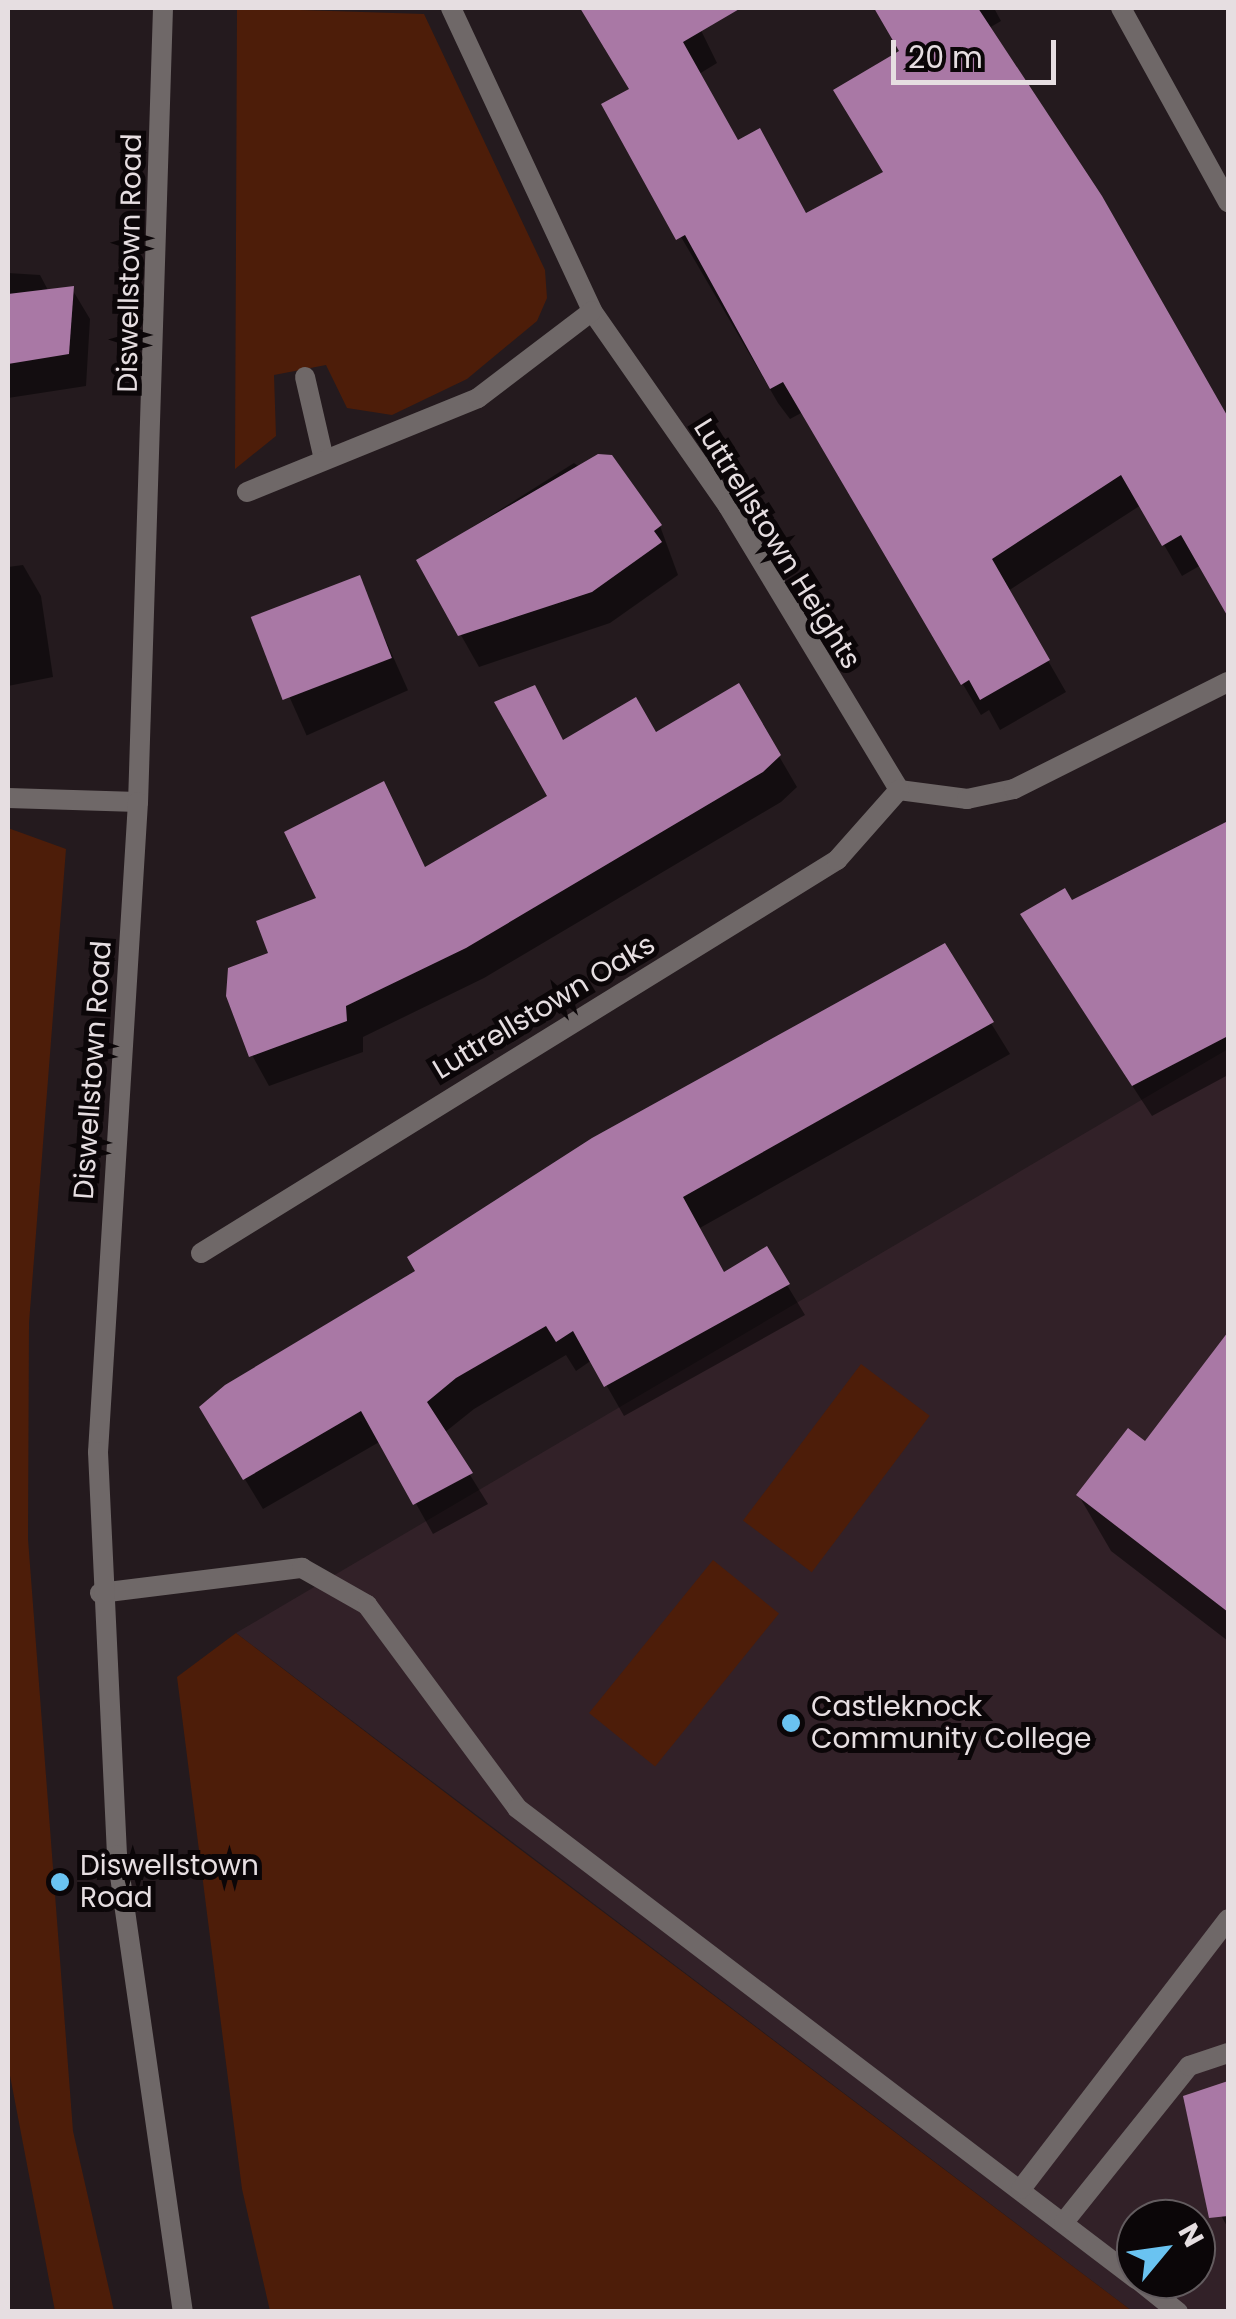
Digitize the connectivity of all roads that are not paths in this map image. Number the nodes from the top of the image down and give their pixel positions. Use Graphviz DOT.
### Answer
graph roads {
  1 [pos="162,8"];
  2 [pos="451,8"];
  3 [pos="1121,8"];
  4 [pos="1228,202"];
  5 [pos="592,312"];
  6 [pos="305,378"];
  7 [pos="323,456"];
  8 [pos="247,492"];
  9 [pos="1228,682"];
  10 [pos="899,790"];
  11 [pos="8,798"];
  12 [pos="138,802"];
  13 [pos="202,1254"];
  14 [pos="100,1593"];
  15 [pos="1228,1919"];
  16 [pos="1228,2053"];
  17 [pos="1021,2189"];
  18 [pos="1064,2222"];
  19 [pos="1116,2263"];
  20 [pos="184,2312"];
  1 -- 12 [label="street, Diswellstown Road"];
  2 -- 5 [label="street, Luttrellstown Heights"];
  3 -- 4 [label="street"];
  5 -- 7 [label="street"];
  5 -- 10 [label="street, Luttrellstown Heights"];
  6 -- 7 [label="street"];
  7 -- 8 [label="street"];
  9 -- 10 [label="street"];
  10 -- 13 [label="street, Luttrellstown Oaks"];
  11 -- 12 [label="street"];
  12 -- 14 [label="street, Diswellstown Road"];
  14 -- 17 [label="street"];
  14 -- 20 [label="street, Diswellstown Road"];
  15 -- 17 [label="street"];
  16 -- 18 [label="street"];
  17 -- 18 [label="street"];
  18 -- 19 [label="street"];
}
